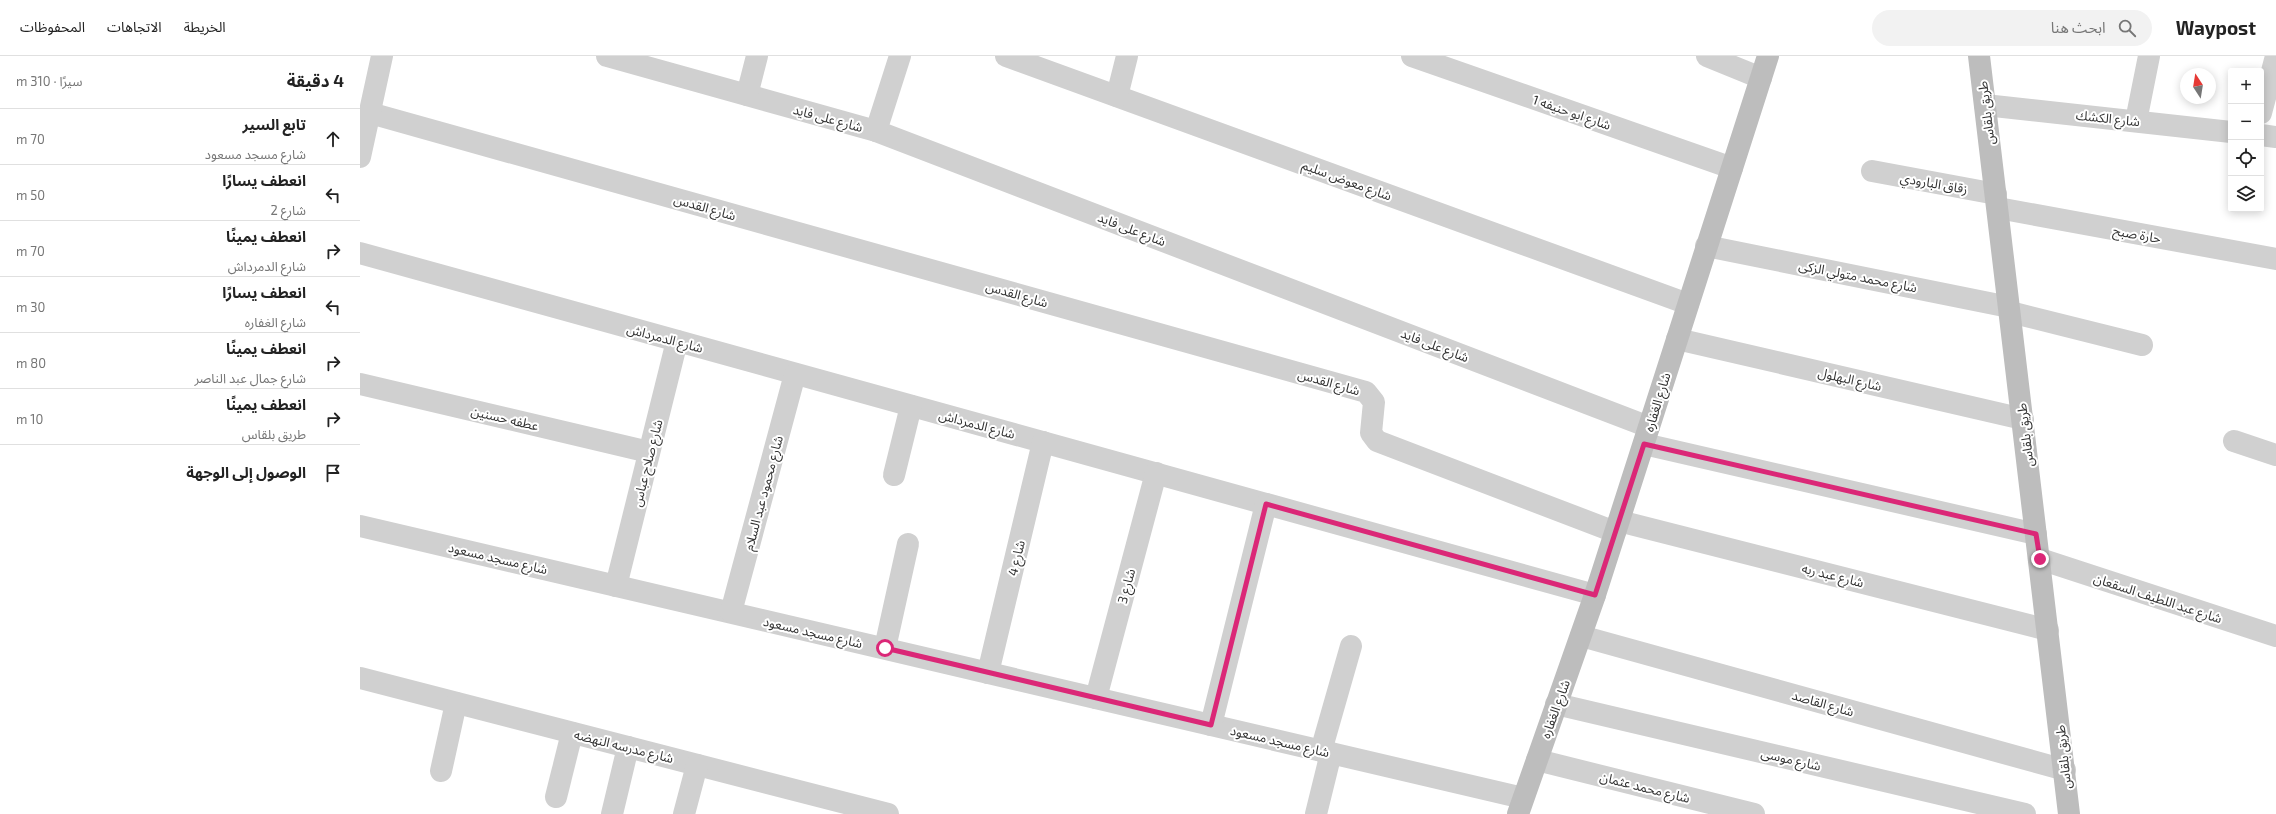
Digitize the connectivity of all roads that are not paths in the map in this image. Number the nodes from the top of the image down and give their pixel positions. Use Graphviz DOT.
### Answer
graph roads {
  1 [pos="382,56"];
  2 [pos="607,56"];
  3 [pos="757,56"];
  4 [pos="900,56"];
  5 [pos="1006,56"];
  6 [pos="1127,56"];
  7 [pos="1412,56"];
  8 [pos="1707,56"];
  9 [pos="1768,56"];
  10 [pos="1979,56"];
  11 [pos="2149,56"];
  12 [pos="2276,56"];
  13 [pos="1761,78"];
  14 [pos="747,95"];
  15 [pos="1117,96"];
  16 [pos="2263,104"];
  17 [pos="1985,105"];
  18 [pos="370,113"];
  19 [pos="2136,121"];
  20 [pos="876,131"];
  21 [pos="2228,132"];
  22 [pos="2264,135"];
  23 [pos="2276,137"];
  24 [pos="360,156"];
  25 [pos="1732,168"];
  26 [pos="1872,171"];
  27 [pos="1997,201"];
  28 [pos="1706,246"];
  29 [pos="360,253"];
  30 [pos="2276,259"];
  31 [pos="1688,304"];
  32 [pos="2009,310"];
  33 [pos="1677,339"];
  34 [pos="677,341"];
  35 [pos="2142,345"];
  36 [pos="795,374"];
  37 [pos="360,384"];
  38 [pos="911,406"];
  39 [pos="2023,419"];
  40 [pos="1646,436"];
  41 [pos="2234,441"];
  42 [pos="1043,442"];
  43 [pos="649,452"];
  44 [pos="2276,455"];
  45 [pos="1156,473"];
  46 [pos="894,475"];
  47 [pos="1266,504"];
  48 [pos="360,526"];
  49 [pos="1617,527"];
  50 [pos="2036,534"];
  51 [pos="908,544"];
  52 [pos="2040,559"];
  53 [pos="616,586"];
  54 [pos="1595,595"];
  55 [pos="731,612"];
  56 [pos="2048,630"];
  57 [pos="1581,636"];
  58 [pos="2276,636"];
  59 [pos="1351,646"];
  60 [pos="885,648"];
  61 [pos="988,673"];
  62 [pos="360,678"];
  63 [pos="1096,698"];
  64 [pos="456,703"];
  65 [pos="1556,704"];
  66 [pos="1211,725"];
  67 [pos="572,733"];
  68 [pos="628,747"];
  69 [pos="1326,752"];
  70 [pos="1537,760"];
  71 [pos="697,765"];
  72 [pos="441,770"];
  73 [pos="2065,770"];
  74 [pos="556,796"];
  75 [pos="1520,806"];
  76 [pos="612,814"];
  77 [pos="684,814"];
  78 [pos="888,814"];
  79 [pos="1316,814"];
  80 [pos="1754,814"];
  81 [pos="2025,814"];
  82 [pos="2069,814"];
  1 -- 18 [label="street"];
  2 -- 14 [label="street, شارع على فايد"];
  3 -- 14 [label="street"];
  4 -- 20 [label="street"];
  5 -- 15 [label="street, شارع معوض سليم"];
  6 -- 15 [label="street"];
  7 -- 25 [label="street, شارع ابو حنيفه 1"];
  8 -- 13 [label="street"];
  9 -- 13 [label="street, شارع الغفاره"];
  10 -- 17 [label="street, طريق بلقاس"];
  11 -- 19 [label="street"];
  12 -- 16 [label="street"];
  13 -- 25 [label="street, شارع الغفاره"];
  14 -- 20 [label="street, شارع على فايد"];
  15 -- 31 [label="street, شارع معوض سليم"];
  17 -- 19 [label="street, شارع الكشك"];
  17 -- 27 [label="street, طريق بلقاس"];
  18 -- 24 [label="street"];
  18 -- 49 [label="street, شارع القدس"];
  19 -- 21 [label="street, شارع الكشك"];
  20 -- 40 [label="street, شارع على فايد"];
  22 -- 23 [label="street"];
  25 -- 28 [label="street, شارع الغفاره"];
  26 -- 27 [label="street, زقاق البارودي"];
  27 -- 30 [label="street, حارة صبح"];
  27 -- 32 [label="street, طريق بلقاس"];
  28 -- 31 [label="street, شارع الغفاره"];
  28 -- 32 [label="street, شارع محمد متولي الزكى"];
  29 -- 34 [label="street, شارع الدمرداش"];
  31 -- 33 [label="street, شارع الغفاره"];
  32 -- 35 [label="street, شارع محمد متولي الزكى"];
  32 -- 39 [label="street, طريق بلقاس"];
  33 -- 39 [label="street, شارع البهلول"];
  33 -- 40 [label="street, شارع الغفاره"];
  34 -- 36 [label="street, شارع الدمرداش"];
  34 -- 43 [label="street, شارع صلاح عباس"];
  36 -- 38 [label="street, شارع الدمرداش"];
  36 -- 55 [label="street, شارع محمود عبد السلام"];
  37 -- 43 [label="street, عطفه حسنين"];
  38 -- 42 [label="street, شارع الدمرداش"];
  38 -- 46 [label="street"];
  39 -- 50 [label="street, طريق بلقاس"];
  40 -- 49 [label="street, شارع الغفاره"];
  40 -- 50 [label="street, شارع على فايد"];
  41 -- 44 [label="street"];
  42 -- 45 [label="street, شارع الدمرداش"];
  42 -- 61 [label="street, شارع 4"];
  43 -- 53 [label="street, شارع صلاح عباس"];
  45 -- 47 [label="street, شارع الدمرداش"];
  45 -- 63 [label="street, شارع 3"];
  47 -- 54 [label="street, شارع الدمرداش"];
  47 -- 66 [label="street"];
  48 -- 53 [label="street, شارع مسجد مسعود"];
  49 -- 54 [label="street, شارع الغفاره"];
  49 -- 56 [label="street, شارع عبد ربه"];
  50 -- 52 [label="street, طريق بلقاس"];
  51 -- 60 [label="street"];
  52 -- 56 [label="street, طريق بلقاس"];
  52 -- 58 [label="street, شارع عبد اللطيف السقعان"];
  53 -- 55 [label="street, شارع مسجد مسعود"];
  54 -- 57 [label="street, شارع الغفاره"];
  55 -- 60 [label="street, شارع مسجد مسعود"];
  56 -- 73 [label="street, طريق بلقاس"];
  57 -- 65 [label="street, شارع الغفاره"];
  57 -- 73 [label="street, شارع القاصد"];
  59 -- 69 [label="street"];
  60 -- 61 [label="street, شارع مسجد مسعود"];
  61 -- 63 [label="street, شارع مسجد مسعود"];
  62 -- 64 [label="street, شارع مدرسه النهضه"];
  63 -- 66 [label="street, شارع مسجد مسعود"];
  64 -- 67 [label="street, شارع مدرسه النهضه"];
  64 -- 72 [label="street"];
  65 -- 70 [label="street, شارع الغفاره"];
  65 -- 81 [label="street, شارع موسى"];
  66 -- 69 [label="street, شارع مسجد مسعود"];
  67 -- 68 [label="street, شارع مدرسه النهضه"];
  67 -- 74 [label="street"];
  68 -- 71 [label="street, شارع مدرسه النهضه"];
  68 -- 76 [label="street"];
  69 -- 75 [label="street, شارع مسجد مسعود"];
  69 -- 79 [label="street"];
  70 -- 75 [label="street, شارع الغفاره"];
  70 -- 80 [label="street, شارع محمد عثمان"];
  71 -- 77 [label="street"];
  71 -- 78 [label="street, شارع مدرسه النهضه"];
  73 -- 82 [label="street, طريق بلقاس"];
}
